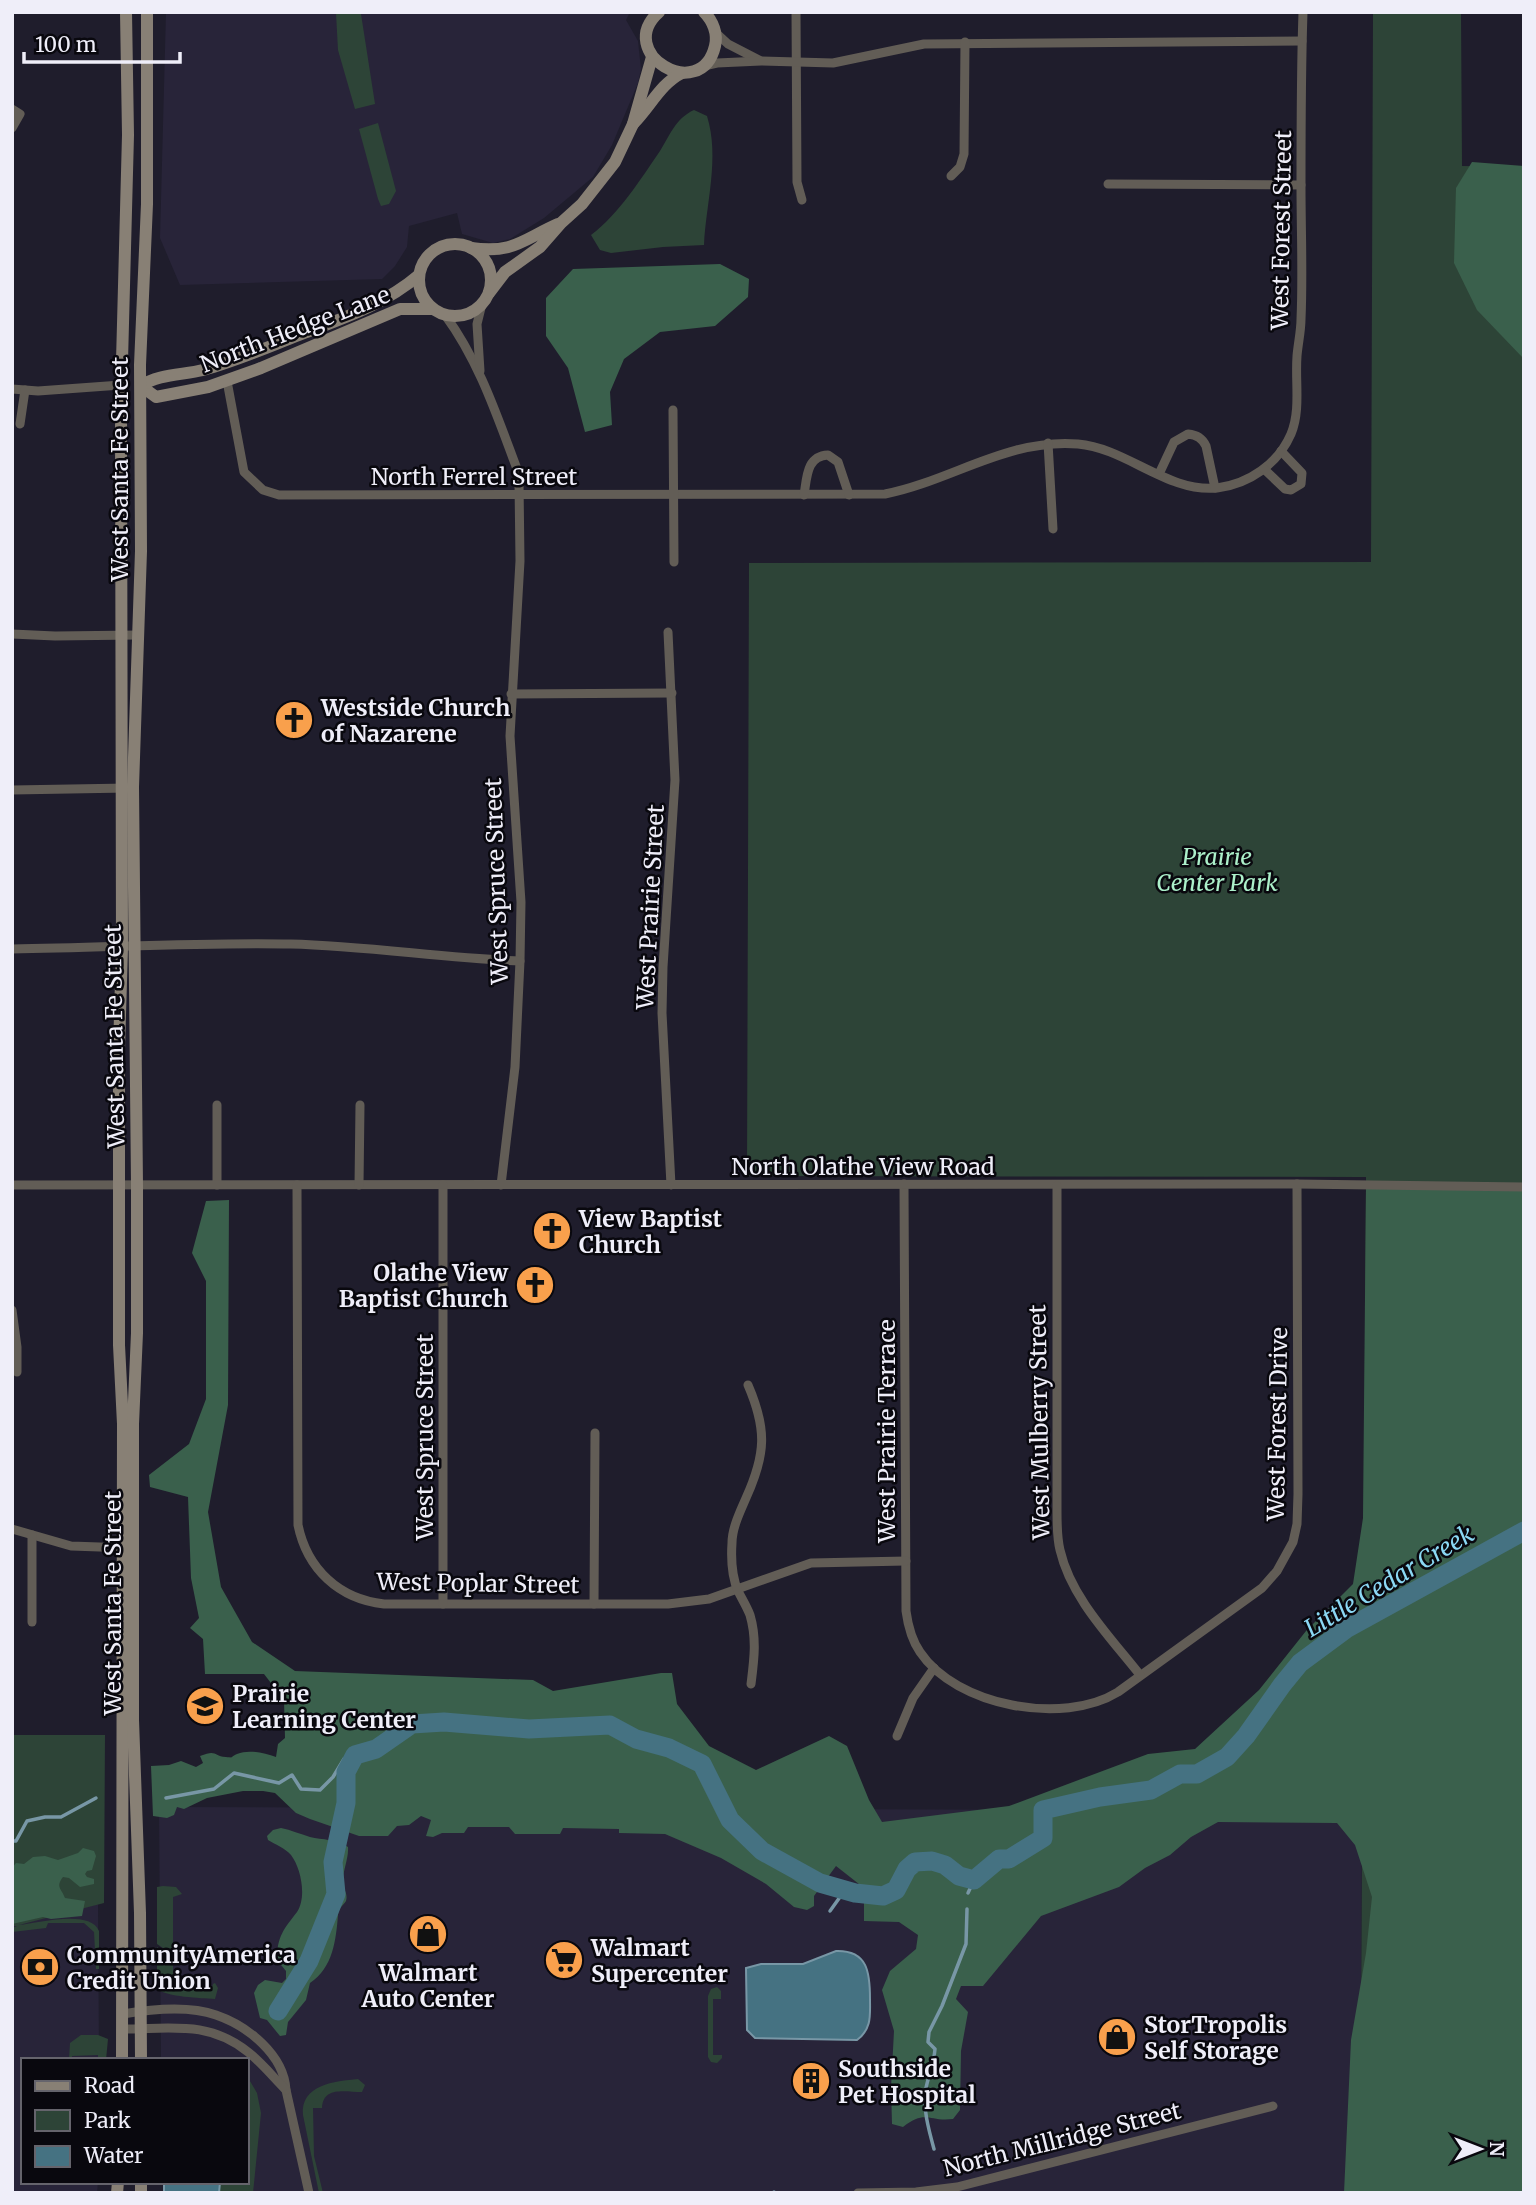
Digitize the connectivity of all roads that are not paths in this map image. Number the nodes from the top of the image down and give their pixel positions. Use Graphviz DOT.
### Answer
graph roads {
  1 [pos="127,12"];
  2 [pos="147,12"];
  3 [pos="659,12"];
  4 [pos="704,12"];
  5 [pos="796,12"];
  6 [pos="1303,12"];
  7 [pos="715,23"];
  8 [pos="1302,41"];
  9 [pos="965,43"];
  10 [pos="652,57"];
  11 [pos="761,61"];
  12 [pos="796,63"];
  13 [pos="700,67"];
  14 [pos="682,73"];
  15 [pos="12,109"];
  16 [pos="633,124"];
  17 [pos="12,128"];
  18 [pos="951,176"];
  19 [pos="1108,184"];
  20 [pos="1301,185"];
  21 [pos="802,200"];
  22 [pos="561,223"];
  23 [pos="470,247"];
  24 [pos="419,275"];
  25 [pos="485,298"];
  26 [pos="439,312"];
  27 [pos="480,372"];
  28 [pos="227,381"];
  29 [pos="121,385"];
  30 [pos="141,386"];
  31 [pos="12,389"];
  32 [pos="24,390"];
  33 [pos="673,410"];
  34 [pos="20,424"];
  35 [pos="1048,443"];
  36 [pos="1282,449"];
  37 [pos="1264,469"];
  38 [pos="1160,474"];
  39 [pos="1215,488"];
  40 [pos="674,495"];
  41 [pos="804,495"];
  42 [pos="849,495"];
  43 [pos="519,496"];
  44 [pos="1053,528"];
  45 [pos="674,562"];
  46 [pos="668,632"];
  47 [pos="12,634"];
  48 [pos="122,635"];
  49 [pos="138,635"];
  50 [pos="672,693"];
  51 [pos="511,694"];
  52 [pos="127,788"];
  53 [pos="12,790"];
  54 [pos="127,948"];
  55 [pos="12,949"];
  56 [pos="520,961"];
  57 [pos="217,1105"];
  58 [pos="359,1105"];
  59 [pos="904,1184"];
  60 [pos="1297,1184"];
  61 [pos="12,1185"];
  62 [pos="118,1185"];
  63 [pos="137,1185"];
  64 [pos="217,1185"];
  65 [pos="297,1185"];
  66 [pos="359,1185"];
  67 [pos="443,1185"];
  68 [pos="501,1185"];
  69 [pos="671,1185"];
  70 [pos="1057,1186"];
  71 [pos="1524,1187"];
  72 [pos="12,1310"];
  73 [pos="17,1372"];
  74 [pos="748,1385"];
  75 [pos="595,1433"];
  76 [pos="12,1529"];
  77 [pos="32,1535"];
  78 [pos="128,1548"];
  79 [pos="906,1561"];
  80 [pos="737,1588"];
  81 [pos="594,1604"];
  82 [pos="443,1605"];
  83 [pos="32,1622"];
  84 [pos="934,1668"];
  85 [pos="1140,1675"];
  86 [pos="751,1684"];
  87 [pos="897,1737"];
  88 [pos="141,2011"];
  89 [pos="123,2014"];
  90 [pos="123,2029"];
  91 [pos="141,2029"];
  92 [pos="122,2058"];
  93 [pos="141,2058"];
  94 [pos="286,2090"];
  95 [pos="1273,2106"];
  96 [pos="309,2193"];
  97 [pos="858,2193"];
  1 -- 29 [label="street, West Santa Fe Street"];
  2 -- 30 [label="street, West Santa Fe Street"];
  3 -- 10 [label="street"];
  4 -- 7 [label="street"];
  5 -- 12 [label="street"];
  6 -- 8 [label="street, West Forest Street"];
  7 -- 11 [label="street"];
  7 -- 13 [label="street"];
  8 -- 9 [label="street"];
  8 -- 20 [label="street, West Forest Street"];
  9 -- 12 [label="street"];
  9 -- 18 [label="street"];
  10 -- 14 [label="street"];
  10 -- 16 [label="street"];
  11 -- 12 [label="street"];
  11 -- 13 [label="street"];
  12 -- 21 [label="street"];
  13 -- 14 [label="street"];
  14 -- 16 [label="street"];
  15 -- 17 [label="street"];
  16 -- 22 [label="street"];
  19 -- 20 [label="street"];
  20 -- 36 [label="street, West Forest Street"];
  22 -- 23 [label="street"];
  22 -- 25 [label="street"];
  23 -- 24 [label="street"];
  23 -- 25 [label="street"];
  24 -- 26 [label="street"];
  24 -- 30 [label="street, North Hedge Lane"];
  25 -- 26 [label="street"];
  25 -- 27 [label="street, West Spruce Street"];
  26 -- 27 [label="street, West Spruce Street"];
  26 -- 28 [label="street, North Hedge Lane"];
  27 -- 43 [label="street, West Spruce Street"];
  28 -- 30 [label="street, North Hedge Lane"];
  28 -- 43 [label="street, North Ferrel Street"];
  29 -- 30 [label="street"];
  29 -- 32 [label="street"];
  29 -- 48 [label="street, West Santa Fe Street"];
  30 -- 49 [label="street, West Santa Fe Street"];
  31 -- 32 [label="street"];
  32 -- 34 [label="street"];
  33 -- 40 [label="street"];
  35 -- 38 [label="street, North Ferrel Street"];
  35 -- 42 [label="street, North Ferrel Street"];
  35 -- 44 [label="street"];
  36 -- 37 [label="street, North Ferrel Street"];
  36 -- 37 [label="street"];
  37 -- 39 [label="street, North Ferrel Street"];
  38 -- 39 [label="street, North Ferrel Street"];
  38 -- 39 [label="street"];
  40 -- 41 [label="street, North Ferrel Street"];
  40 -- 43 [label="street, North Ferrel Street"];
  40 -- 45 [label="street"];
  41 -- 42 [label="street, North Ferrel Street"];
  41 -- 42 [label="street"];
  43 -- 51 [label="street, West Spruce Street"];
  46 -- 50 [label="street, West Prairie Street"];
  47 -- 48 [label="street"];
  48 -- 49 [label="street"];
  48 -- 52 [label="street, West Santa Fe Street"];
  49 -- 52 [label="street, West Santa Fe Street"];
  50 -- 51 [label="street"];
  50 -- 69 [label="street, West Prairie Street"];
  51 -- 56 [label="street, West Spruce Street"];
  52 -- 53 [label="street"];
  52 -- 54 [label="street, West Santa Fe Street"];
  54 -- 55 [label="street"];
  54 -- 56 [label="street"];
  54 -- 62 [label="street, West Santa Fe Street"];
  54 -- 63 [label="street, West Santa Fe Street"];
  56 -- 68 [label="street, West Spruce Street"];
  57 -- 64 [label="street"];
  58 -- 66 [label="street"];
  59 -- 69 [label="street, North Olathe View Road"];
  59 -- 70 [label="street, North Olathe View Road"];
  59 -- 79 [label="street, West Prairie Terrace"];
  60 -- 70 [label="street, North Olathe View Road"];
  60 -- 71 [label="street, North Olathe View Road"];
  60 -- 85 [label="street, West Forest Drive"];
  61 -- 62 [label="street, North Olathe View Road"];
  62 -- 63 [label="street, North Olathe View Road"];
  62 -- 78 [label="street, West Santa Fe Street"];
  63 -- 64 [label="street, North Olathe View Road"];
  63 -- 78 [label="street, West Santa Fe Street"];
  64 -- 65 [label="street, North Olathe View Road"];
  65 -- 66 [label="street, North Olathe View Road"];
  65 -- 82 [label="street, West Poplar Street"];
  66 -- 67 [label="street, North Olathe View Road"];
  67 -- 68 [label="street, North Olathe View Road"];
  67 -- 82 [label="street, West Spruce Street"];
  68 -- 69 [label="street, North Olathe View Road"];
  70 -- 85 [label="street, West Mulberry Street"];
  72 -- 73 [label="street"];
  74 -- 80 [label="street"];
  75 -- 81 [label="street"];
  76 -- 77 [label="street"];
  77 -- 78 [label="street"];
  77 -- 83 [label="street"];
  78 -- 88 [label="street, West Santa Fe Street"];
  78 -- 89 [label="street, West Santa Fe Street"];
  79 -- 80 [label="street, West Poplar Street"];
  79 -- 84 [label="street, West Prairie Terrace"];
  80 -- 81 [label="street, West Poplar Street"];
  80 -- 86 [label="street"];
  81 -- 82 [label="street, West Poplar Street"];
  84 -- 85 [label="street, West Prairie Terrace"];
  84 -- 87 [label="street"];
  88 -- 89 [label="street"];
  88 -- 91 [label="street, West Santa Fe Street"];
  88 -- 94 [label="street"];
  89 -- 90 [label="street, West Santa Fe Street"];
  90 -- 91 [label="street"];
  90 -- 92 [label="street, West Santa Fe Street"];
  91 -- 93 [label="street, West Santa Fe Street"];
  91 -- 94 [label="street"];
  94 -- 96 [label="street"];
  95 -- 97 [label="street, North Millridge Street"];
}
